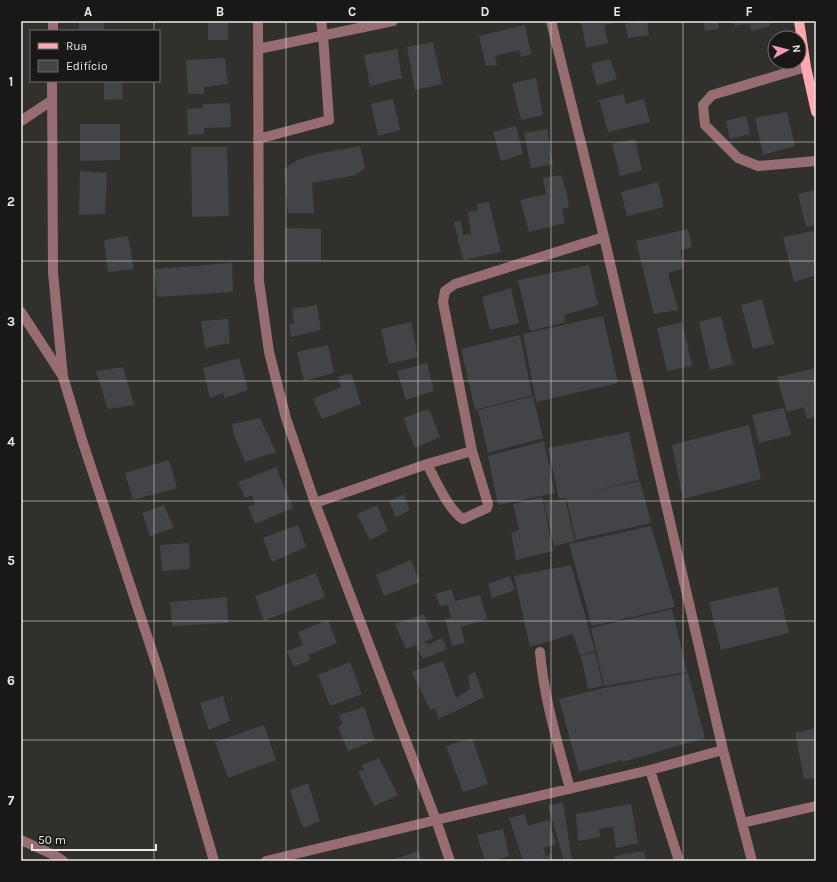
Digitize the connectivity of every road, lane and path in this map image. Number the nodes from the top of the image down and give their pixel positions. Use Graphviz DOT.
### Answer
graph roads {
  1 [pos="258,21"];
  2 [pos="321,21"];
  3 [pos="393,21"];
  4 [pos="551,21"];
  5 [pos="323,35"];
  6 [pos="258,49"];
  7 [pos="796,70"];
  8 [pos="807,70"];
  9 [pos="52,82"];
  10 [pos="51,101"];
  11 [pos="816,112"];
  12 [pos="21,121"];
  13 [pos="258,139"];
  14 [pos="816,161"];
  15 [pos="604,237"];
  16 [pos="21,312"];
  17 [pos="63,377"];
  18 [pos="472,451"];
  19 [pos="427,464"];
  20 [pos="315,503"];
  21 [pos="540,652"];
  22 [pos="723,750"];
  23 [pos="650,770"];
  24 [pos="570,789"];
  25 [pos="816,806"];
  26 [pos="436,820"];
  27 [pos="742,823"];
  28 [pos="21,840"];
  29 [pos="63,861"];
  30 [pos="214,861"];
  31 [pos="266,861"];
  32 [pos="450,861"];
  33 [pos="678,861"];
  34 [pos="752,861"];
  1 -- 6 [label="street"];
  2 -- 5 [label="street"];
  3 -- 5 [label="street"];
  4 -- 15 [label="street"];
  5 -- 6 [label="street"];
  5 -- 13 [label="street"];
  6 -- 13 [label="street"];
  7 -- 14 [label="street"];
  8 -- 11 [label="main road"];
  9 -- 10 [label="street"];
  10 -- 12 [label="street"];
  10 -- 17 [label="street"];
  13 -- 20 [label="street"];
  15 -- 18 [label="street"];
  15 -- 22 [label="street"];
  16 -- 17 [label="street"];
  17 -- 30 [label="street"];
  18 -- 19 [label="street"];
  18 -- 19 [label="street"];
  19 -- 20 [label="street"];
  20 -- 26 [label="street"];
  21 -- 24 [label="street"];
  22 -- 23 [label="street"];
  22 -- 27 [label="street"];
  23 -- 24 [label="street"];
  23 -- 33 [label="street"];
  24 -- 26 [label="street"];
  25 -- 27 [label="street"];
  26 -- 31 [label="street"];
  26 -- 32 [label="street"];
  27 -- 34 [label="street"];
  28 -- 29 [label="street"];
}
